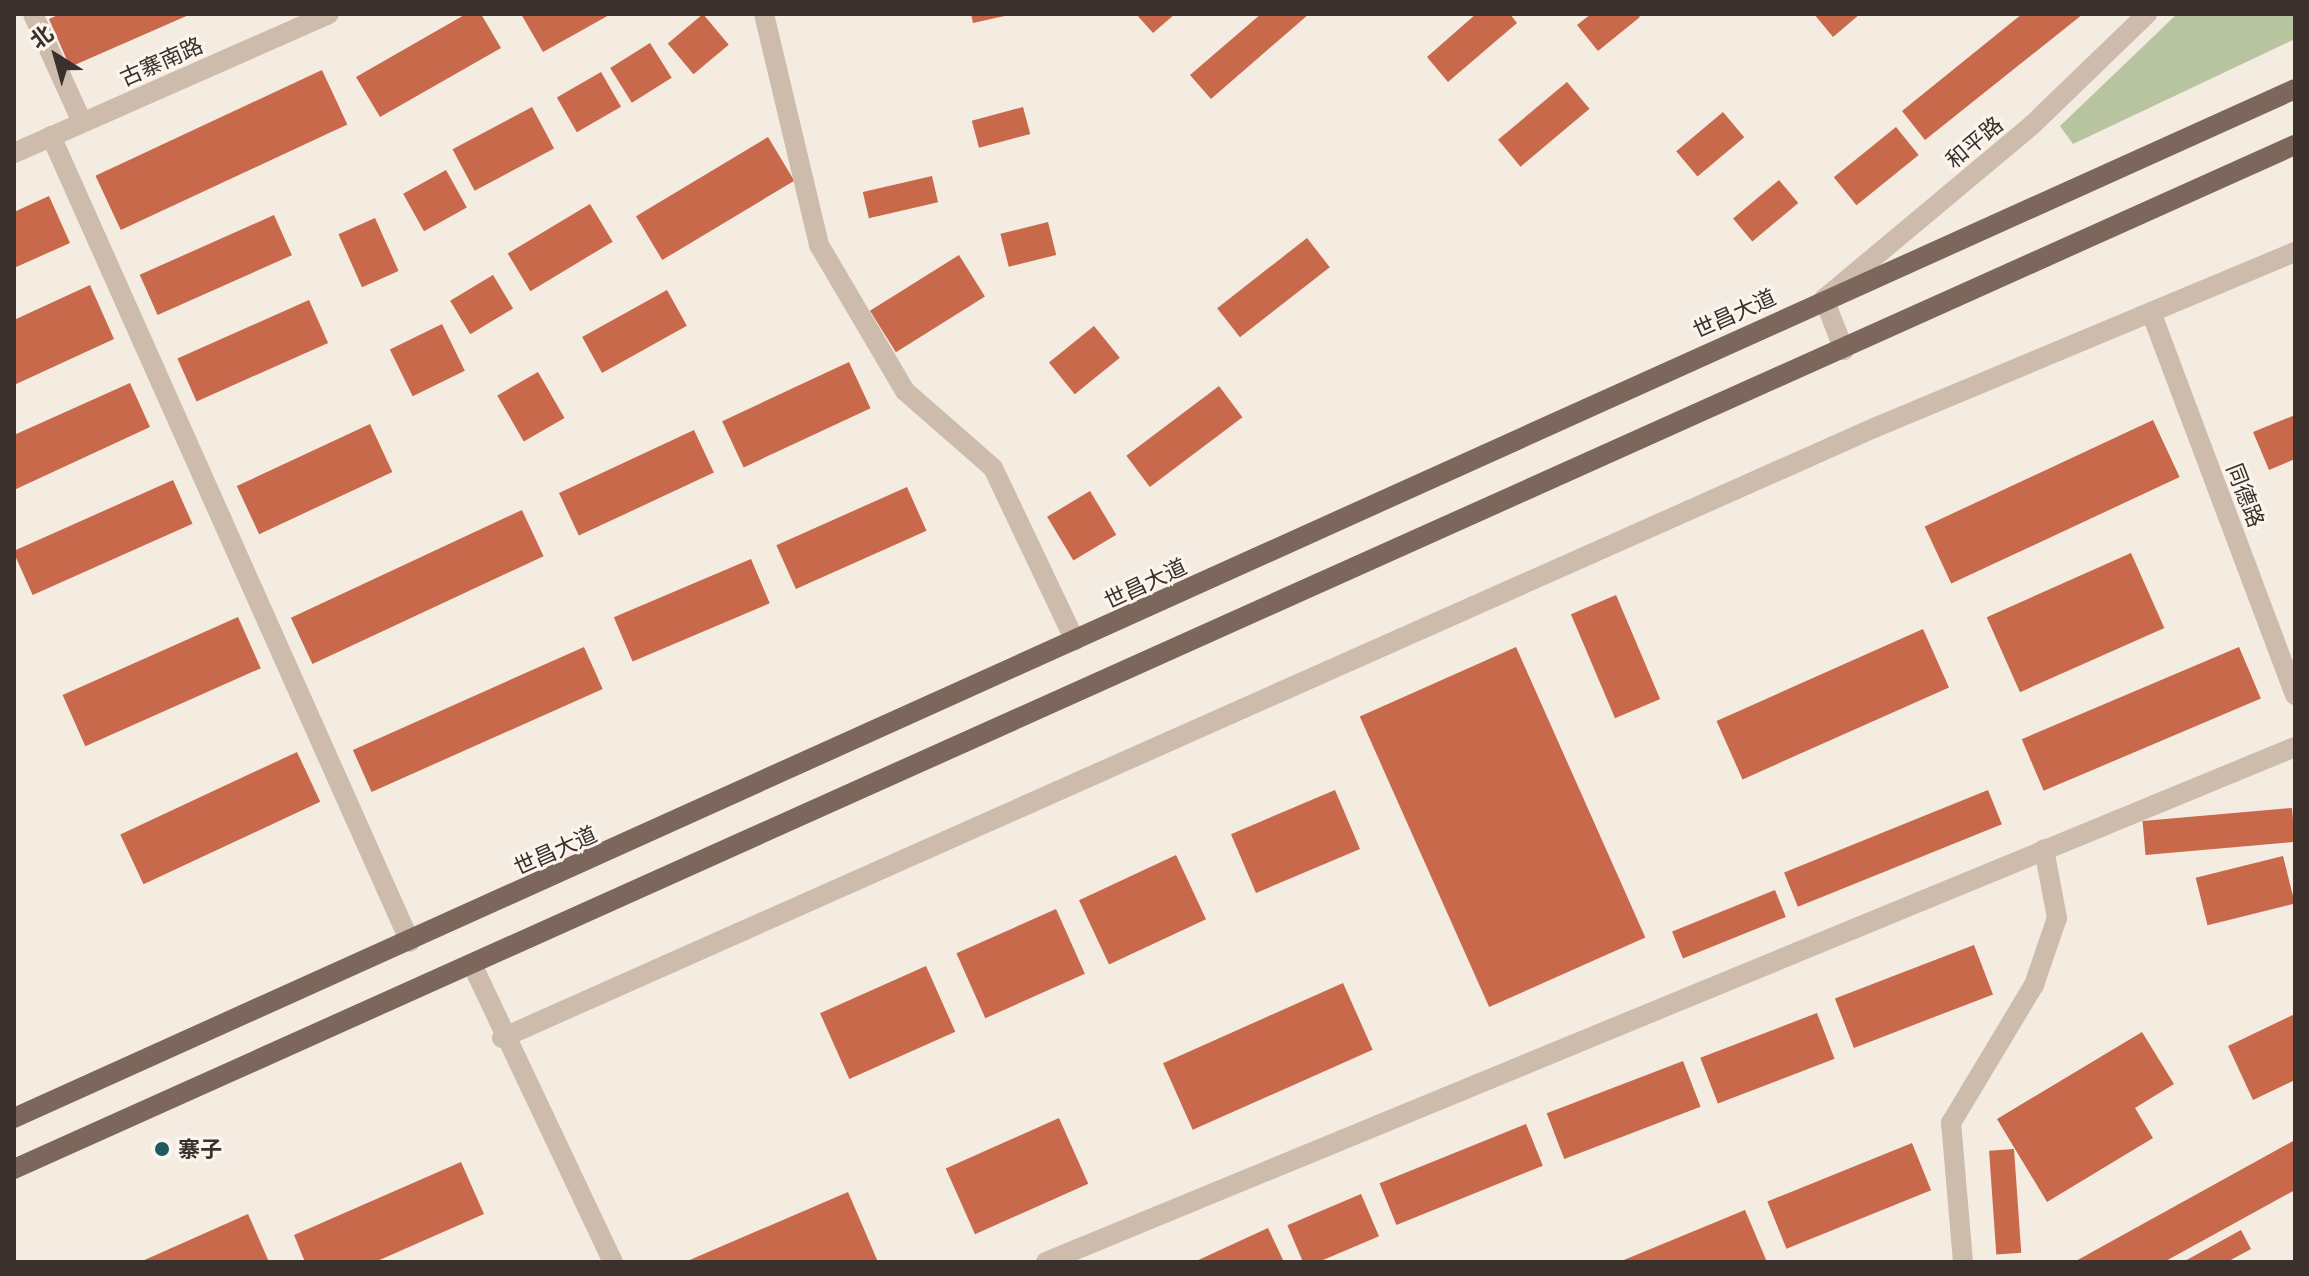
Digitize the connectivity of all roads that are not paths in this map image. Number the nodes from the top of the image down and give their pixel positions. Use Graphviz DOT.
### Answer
graph roads {
  1 [pos="33,14"];
  2 [pos="329,14"];
  3 [pos="764,14"];
  4 [pos="2147,14"];
  5 [pos="2295,89"];
  6 [pos="82,122"];
  7 [pos="51,136"];
  8 [pos="2295,145"];
  9 [pos="14,153"];
  10 [pos="2295,252"];
  11 [pos="1824,299"];
  12 [pos="2151,312"];
  13 [pos="1844,350"];
  14 [pos="1075,641"];
  15 [pos="2295,695"];
  16 [pos="2295,747"];
  17 [pos="2044,849"];
  18 [pos="410,942"];
  19 [pos="472,964"];
  20 [pos="502,1038"];
  21 [pos="14,1118"];
  22 [pos="14,1169"];
  23 [pos="613,1262"];
  24 [pos="1046,1262"];
  25 [pos="1963,1262"];
  1 -- 6 [label="street"];
  2 -- 6 [label="street, 古寨南路"];
  3 -- 14 [label="street"];
  4 -- 11 [label="street, 和平路"];
  5 -- 11 [label="main road, 世昌大道"];
  6 -- 7 [label="street, 古寨南路"];
  7 -- 9 [label="street, 古寨南路"];
  7 -- 18 [label="street"];
  8 -- 13 [label="main road"];
  10 -- 12 [label="street"];
  11 -- 13 [label="street"];
  11 -- 14 [label="main road, 世昌大道"];
  12 -- 15 [label="street, 同德路"];
  12 -- 20 [label="street"];
  13 -- 19 [label="main road"];
  14 -- 18 [label="main road, 世昌大道"];
  16 -- 17 [label="street"];
  17 -- 24 [label="street"];
  17 -- 25 [label="street"];
  18 -- 21 [label="main road, 世昌大道"];
  19 -- 20 [label="street"];
  19 -- 22 [label="main road"];
  20 -- 23 [label="street"];
}
